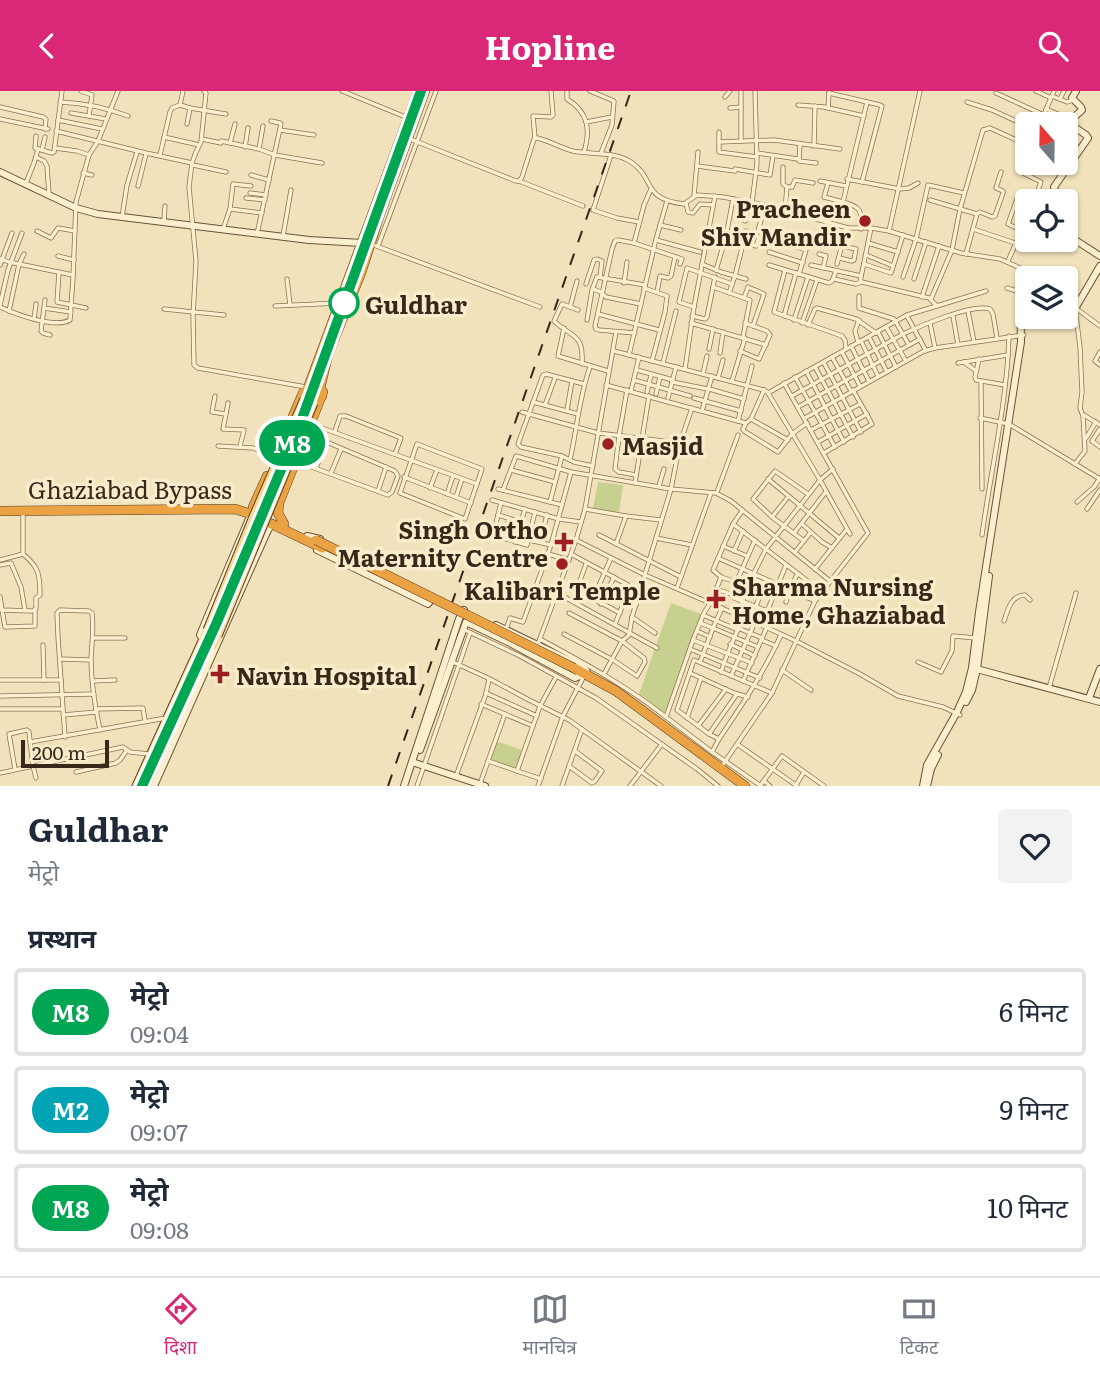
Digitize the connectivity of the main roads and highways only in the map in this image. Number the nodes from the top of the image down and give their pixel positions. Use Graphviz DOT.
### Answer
graph roads {
  1 [pos="418,91"];
  2 [pos="425,91"];
  3 [pos="371,244"];
  4 [pos="324,354"];
  5 [pos="308,388"];
  6 [pos="319,396"];
  7 [pos="0,509"];
  8 [pos="41,509"];
  9 [pos="255,512"];
  10 [pos="284,524"];
  11 [pos="310,539"];
  12 [pos="579,674"];
  13 [pos="170,720"];
  14 [pos="666,728"];
  15 [pos="136,786"];
  16 [pos="145,786"];
  17 [pos="738,786"];
  18 [pos="746,786"];
  1 -- 3 [label="highway"];
  2 -- 3 [label="highway"];
  3 -- 4 [label="highway"];
  3 -- 4 [label="highway"];
  4 -- 5 [label="highway"];
  4 -- 6 [label="highway"];
  5 -- 9 [label="highway"];
  5 -- 13 [label="main road, bridge"];
  6 -- 10 [label="highway"];
  6 -- 13 [label="main road, bridge"];
  7 -- 8 [label="highway, Ghaziabad Bypass"];
  7 -- 8 [label="highway, Ghaziabad Bypass"];
  8 -- 9 [label="highway, Ghaziabad Bypass"];
  9 -- 10 [label="highway"];
  9 -- 11 [label="highway"];
  10 -- 11 [label="highway"];
  11 -- 12 [label="highway, bridge"];
  12 -- 14 [label="highway"];
  12 -- 14 [label="highway"];
  13 -- 15 [label="main road"];
  13 -- 16 [label="main road"];
  14 -- 17 [label="highway"];
  14 -- 18 [label="highway"];
}
